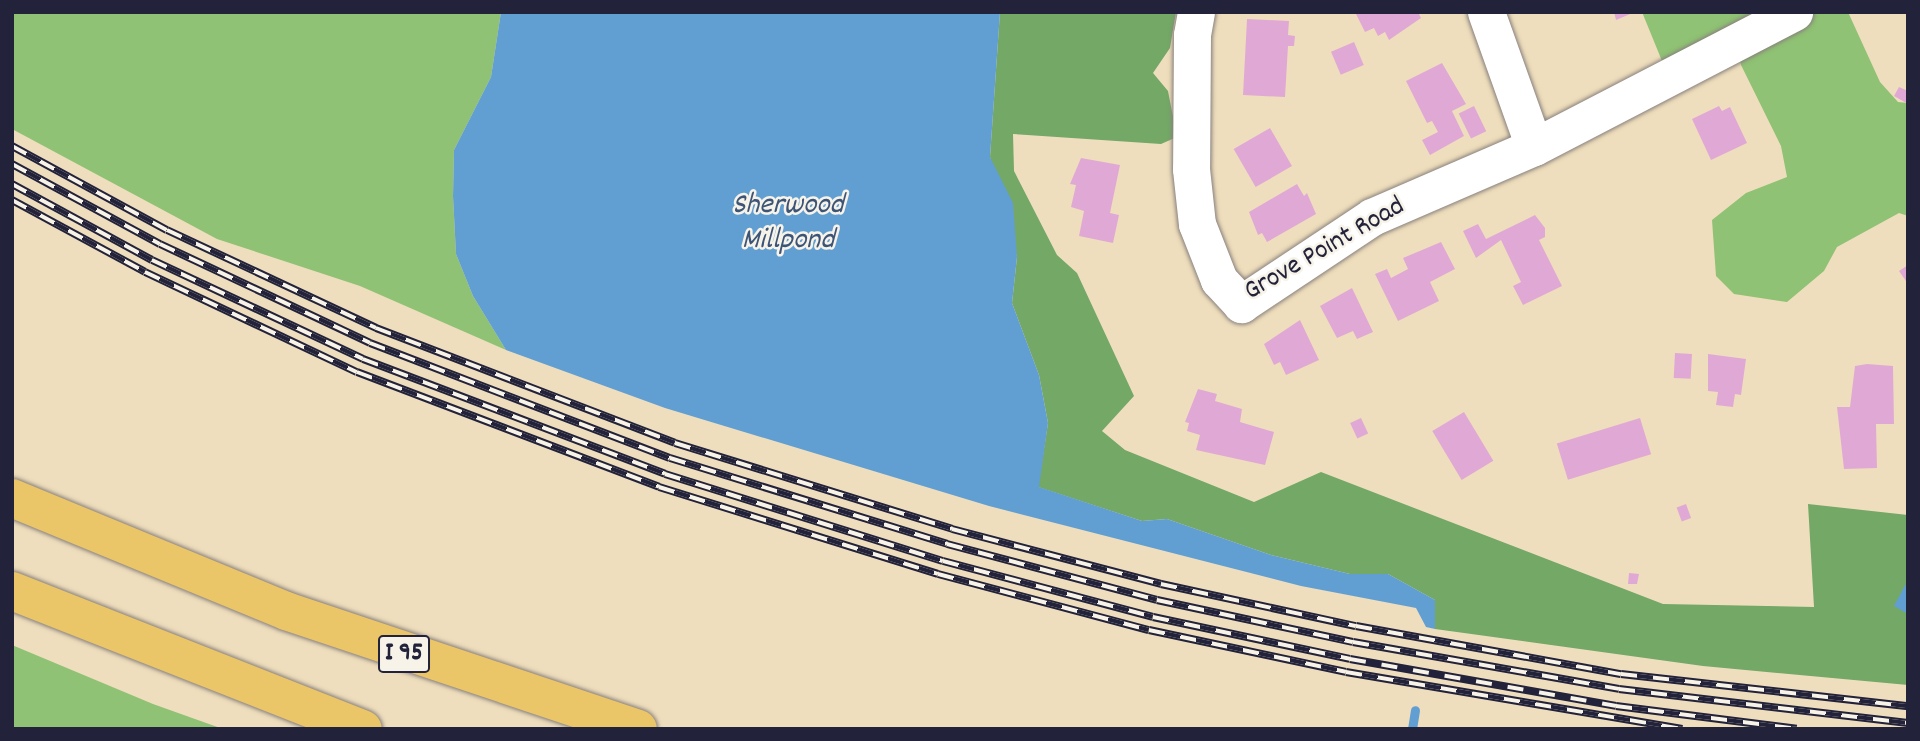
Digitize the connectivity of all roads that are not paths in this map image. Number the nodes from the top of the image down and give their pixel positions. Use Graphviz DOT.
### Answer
graph roads {
  1 [pos="1196,12"];
  2 [pos="1486,12"];
  3 [pos="1794,12"];
  4 [pos="1534,147"];
  5 [pos="12,498"];
  6 [pos="12,591"];
  7 [pos="363,729"];
  8 [pos="638,729"];
  1 -- 4 [label="street, Grove Point Road"];
  2 -- 4 [label="street"];
  3 -- 4 [label="street, Grove Point Road"];
  5 -- 8 [label="highway, I 95"];
  6 -- 7 [label="highway"];
}
